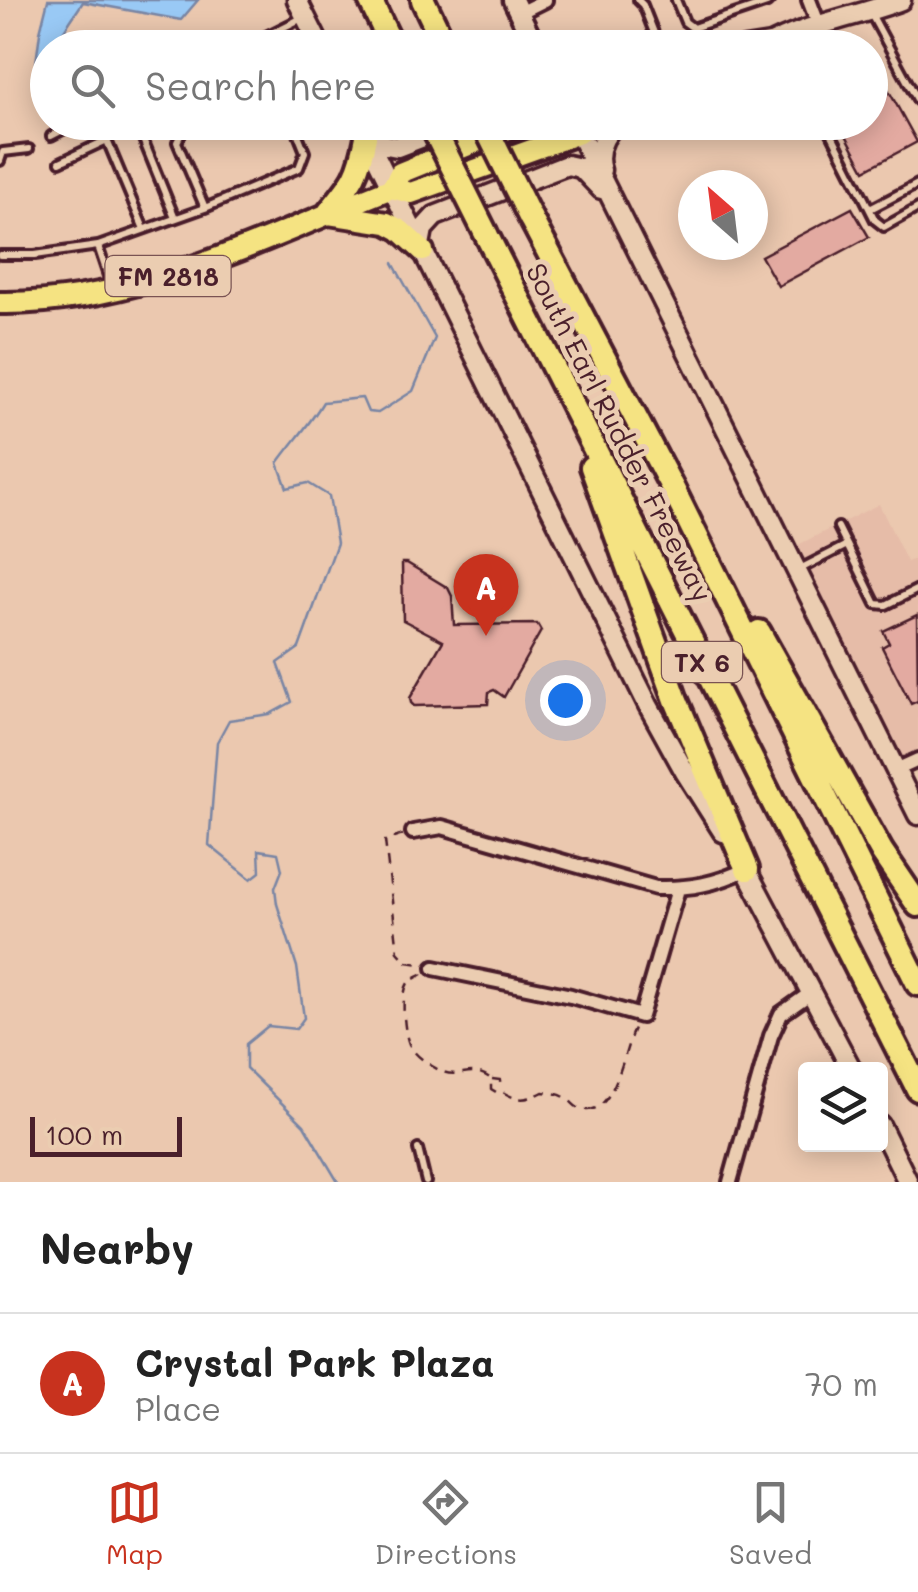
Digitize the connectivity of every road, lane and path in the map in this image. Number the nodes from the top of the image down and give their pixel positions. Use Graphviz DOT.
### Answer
graph roads {
  1 [pos="370,0"];
  2 [pos="422,0"];
  3 [pos="546,0"];
  4 [pos="638,0"];
  5 [pos="676,0"];
  6 [pos="770,0"];
  7 [pos="809,0"];
  8 [pos="901,0"];
  9 [pos="516,6"];
  10 [pos="301,8"];
  11 [pos="870,12"];
  12 [pos="818,26"];
  13 [pos="276,30"];
  14 [pos="384,30"];
  15 [pos="437,30"];
  16 [pos="527,30"];
  17 [pos="652,30"];
  18 [pos="808,30"];
  19 [pos="881,30"];
  20 [pos="888,43"];
  21 [pos="915,89"];
  22 [pos="918,101"];
  23 [pos="98,140"];
  24 [pos="107,140"];
  25 [pos="143,140"];
  26 [pos="178,140"];
  27 [pos="300,140"];
  28 [pos="361,140"];
  29 [pos="368,140"];
  30 [pos="376,140"];
  31 [pos="415,140"];
  32 [pos="439,140"];
  33 [pos="481,140"];
  34 [pos="492,140"];
  35 [pos="546,140"];
  36 [pos="582,140"];
  37 [pos="604,140"];
  38 [pos="834,140"];
  39 [pos="29,149"];
  40 [pos="0,161"];
  41 [pos="60,162"];
  42 [pos="918,184"];
  43 [pos="392,188"];
  44 [pos="608,192"];
  45 [pos="205,208"];
  46 [pos="918,208"];
  47 [pos="870,209"];
  48 [pos="327,214"];
  49 [pos="175,218"];
  50 [pos="144,230"];
  51 [pos="98,246"];
  52 [pos="422,248"];
  53 [pos="0,255"];
  54 [pos="112,291"];
  55 [pos="0,303"];
  56 [pos="558,375"];
  57 [pos="672,487"];
  58 [pos="838,527"];
  59 [pos="846,545"];
  60 [pos="797,571"];
  61 [pos="918,589"];
  62 [pos="918,760"];
  63 [pos="896,770"];
  64 [pos="918,815"];
  65 [pos="413,832"];
  66 [pos="746,869"];
  67 [pos="678,889"];
  68 [pos="918,905"];
  69 [pos="434,968"];
  70 [pos="918,984"];
  71 [pos="812,992"];
  72 [pos="641,1016"];
  73 [pos="848,1062"];
  74 [pos="492,1079"];
  75 [pos="918,1089"];
  76 [pos="501,1091"];
  77 [pos="888,1141"];
  78 [pos="418,1149"];
  79 [pos="426,1182"];
  80 [pos="730,1182"];
  81 [pos="908,1182"];
  1 -- 14 [label="highway"];
  2 -- 15 [label="highway"];
  3 -- 9 [label="street"];
  4 -- 17 [label="lane"];
  5 -- 6 [label="lane"];
  7 -- 12 [label="street"];
  8 -- 11 [label="main road"];
  9 -- 16 [label="main road"];
  10 -- 13 [label="lane"];
  11 -- 12 [label="main road"];
  11 -- 19 [label="lane"];
  12 -- 18 [label="main road"];
  20 -- 21 [label="lane"];
  21 -- 22 [label="lane"];
  23 -- 41 [label="lane"];
  24 -- 50 [label="lane"];
  25 -- 49 [label="lane"];
  26 -- 45 [label="lane"];
  27 -- 45 [label="lane"];
  28 -- 48 [label="main road"];
  29 -- 43 [label="main road"];
  30 -- 31 [label="main road"];
  32 -- 56 [label="highway, South Earl Rudder Freeway / TX 6, bridge"];
  33 -- 43 [label="main road, FM 2818"];
  34 -- 57 [label="highway, South Earl Rudder Freeway / TX 6, bridge"];
  35 -- 43 [label="main road, FM 2818"];
  36 -- 44 [label="main road"];
  37 -- 44 [label="main road"];
  38 -- 47 [label="lane"];
  39 -- 40 [label="lane"];
  42 -- 47 [label="lane"];
  43 -- 48 [label="main road, FM 2818"];
  43 -- 52 [label="main road"];
  44 -- 52 [label="main road"];
  44 -- 60 [label="main road"];
  45 -- 49 [label="lane"];
  46 -- 47 [label="lane"];
  48 -- 52 [label="main road"];
  48 -- 54 [label="main road, FM 2818"];
  49 -- 50 [label="lane"];
  50 -- 51 [label="lane"];
  51 -- 53 [label="lane"];
  51 -- 54 [label="lane"];
  52 -- 66 [label="main road"];
  54 -- 55 [label="main road, FM 2818"];
  56 -- 66 [label="highway"];
  56 -- 75 [label="highway, South Earl Rudder Freeway / TX 6"];
  57 -- 68 [label="highway"];
  57 -- 70 [label="highway, South Earl Rudder Freeway / TX 6"];
  58 -- 59 [label="lane"];
  59 -- 60 [label="lane"];
  59 -- 61 [label="lane"];
  60 -- 63 [label="main road"];
  62 -- 63 [label="street"];
  63 -- 64 [label="main road"];
  65 -- 67 [label="street"];
  65 -- 69 [label="path"];
  66 -- 67 [label="street"];
  66 -- 71 [label="main road"];
  67 -- 72 [label="street"];
  69 -- 72 [label="street"];
  69 -- 74 [label="path"];
  71 -- 73 [label="main road"];
  71 -- 80 [label="street"];
  72 -- 76 [label="path"];
  74 -- 76 [label="path"];
  74 -- 76 [label="path"];
  77 -- 81 [label="main road"];
  78 -- 79 [label="lane"];
}
